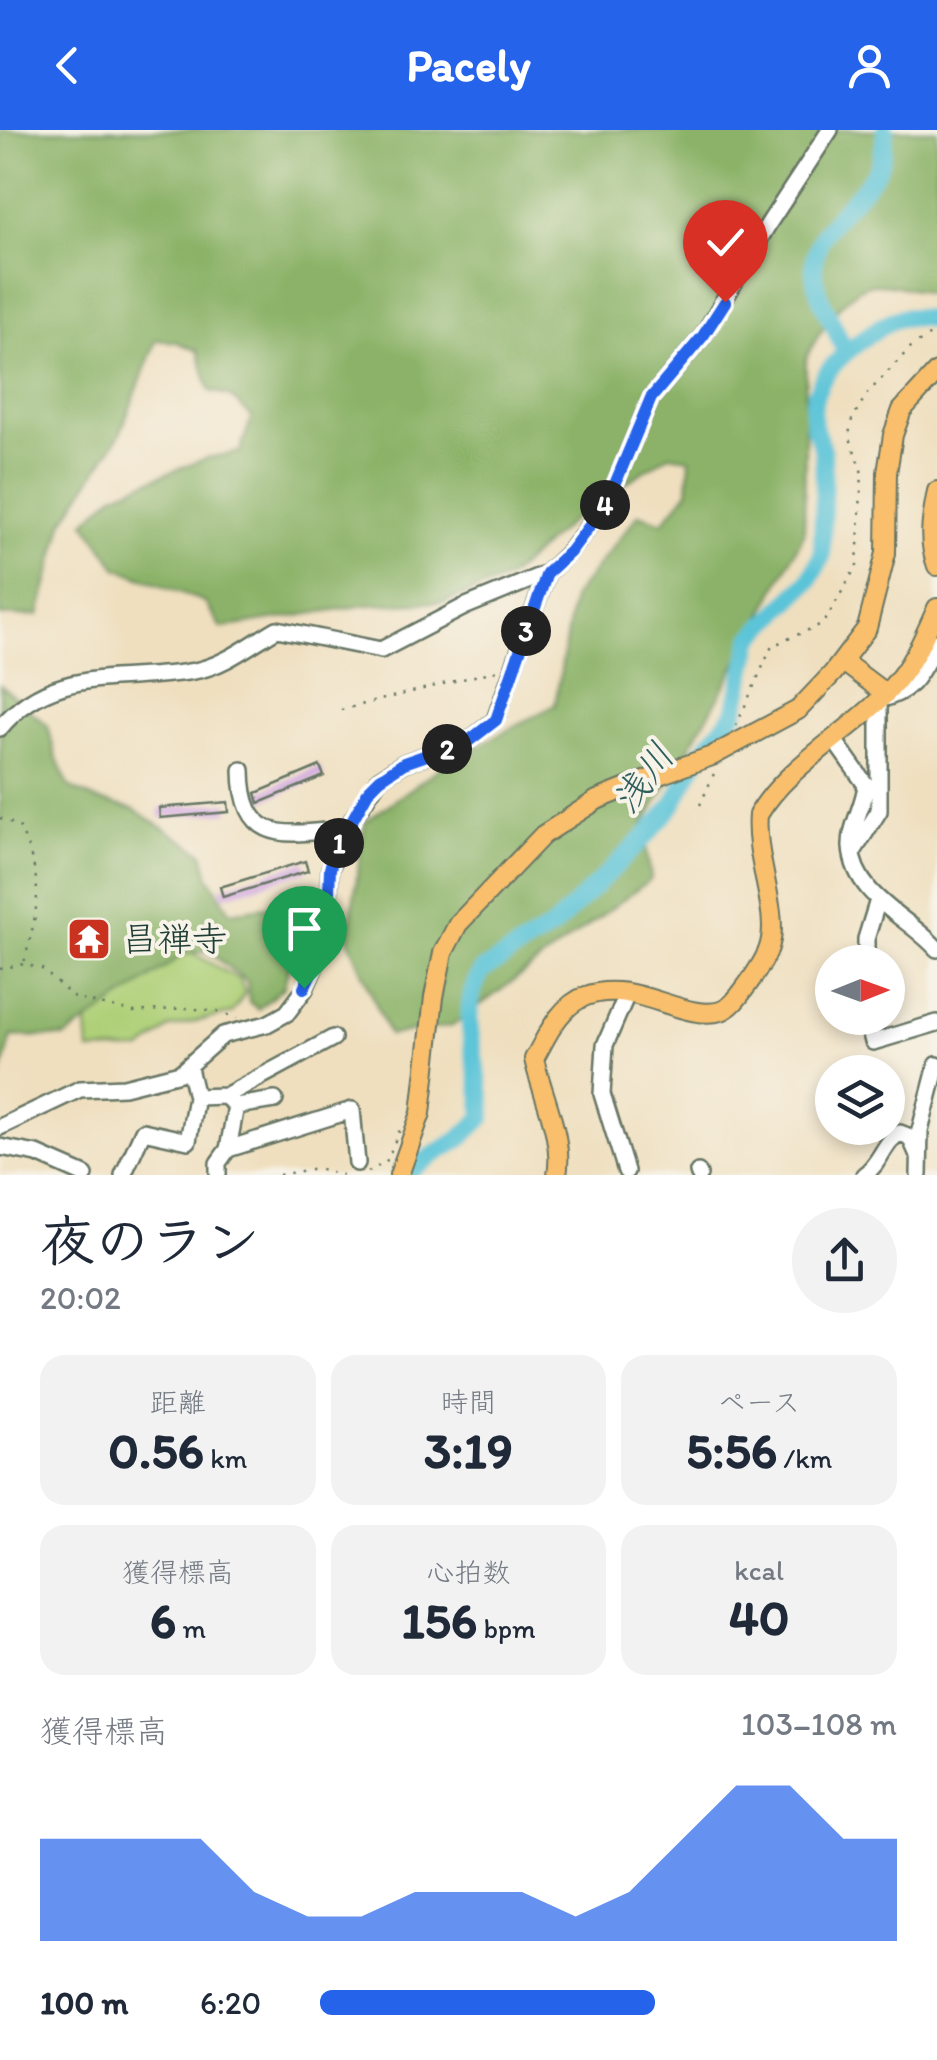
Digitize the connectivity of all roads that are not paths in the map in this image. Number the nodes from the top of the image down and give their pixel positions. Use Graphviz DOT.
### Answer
graph roads {
  1 [pos="830,130"];
  2 [pos="937,372"];
  3 [pos="937,491"];
  4 [pos="937,566"];
  5 [pos="547,573"];
  6 [pos="937,608"];
  7 [pos="937,642"];
  8 [pos="842,661"];
  9 [pos="882,697"];
  10 [pos="0,728"];
  11 [pos="834,740"];
  12 [pos="242,770"];
  13 [pos="346,829"];
  14 [pos="852,854"];
  15 [pos="878,900"];
  16 [pos="866,945"];
  17 [pos="937,949"];
  18 [pos="628,994"];
  19 [pos="937,1023"];
  20 [pos="905,1032"];
  21 [pos="872,1035"];
  22 [pos="897,1035"];
  23 [pos="333,1038"];
  24 [pos="937,1065"];
  25 [pos="189,1068"];
  26 [pos="935,1083"];
  27 [pos="196,1097"];
  28 [pos="275,1100"];
  29 [pos="231,1101"];
  30 [pos="0,1127"];
  31 [pos="0,1147"];
  32 [pos="228,1148"];
  33 [pos="918,1156"];
  34 [pos="361,1168"];
  35 [pos="626,1171"];
  36 [pos="84,1175"];
  37 [pos="123,1175"];
  38 [pos="218,1175"];
  39 [pos="399,1175"];
  40 [pos="557,1175"];
  41 [pos="864,1175"];
  42 [pos="918,1175"];
  1 -- 5 [label="street"];
  2 -- 8 [label="main road"];
  3 -- 4 [label="main road"];
  5 -- 10 [label="street"];
  5 -- 13 [label="street"];
  6 -- 9 [label="main road"];
  7 -- 9 [label="street"];
  8 -- 9 [label="main road"];
  8 -- 39 [label="main road, bridge"];
  9 -- 11 [label="main road"];
  9 -- 14 [label="street"];
  11 -- 14 [label="street"];
  11 -- 18 [label="main road"];
  12 -- 13 [label="street"];
  13 -- 25 [label="street"];
  14 -- 15 [label="street"];
  15 -- 16 [label="street"];
  15 -- 17 [label="street"];
  18 -- 35 [label="street"];
  18 -- 40 [label="main road"];
  19 -- 20 [label="street"];
  21 -- 22 [label="street"];
  23 -- 29 [label="street"];
  24 -- 26 [label="street"];
  25 -- 27 [label="street"];
  25 -- 30 [label="street"];
  26 -- 33 [label="street"];
  27 -- 29 [label="street"];
  27 -- 37 [label="street"];
  28 -- 29 [label="street"];
  29 -- 32 [label="street"];
  31 -- 36 [label="street"];
  32 -- 34 [label="street"];
  32 -- 38 [label="street"];
  33 -- 41 [label="street"];
  33 -- 42 [label="street"];
}
